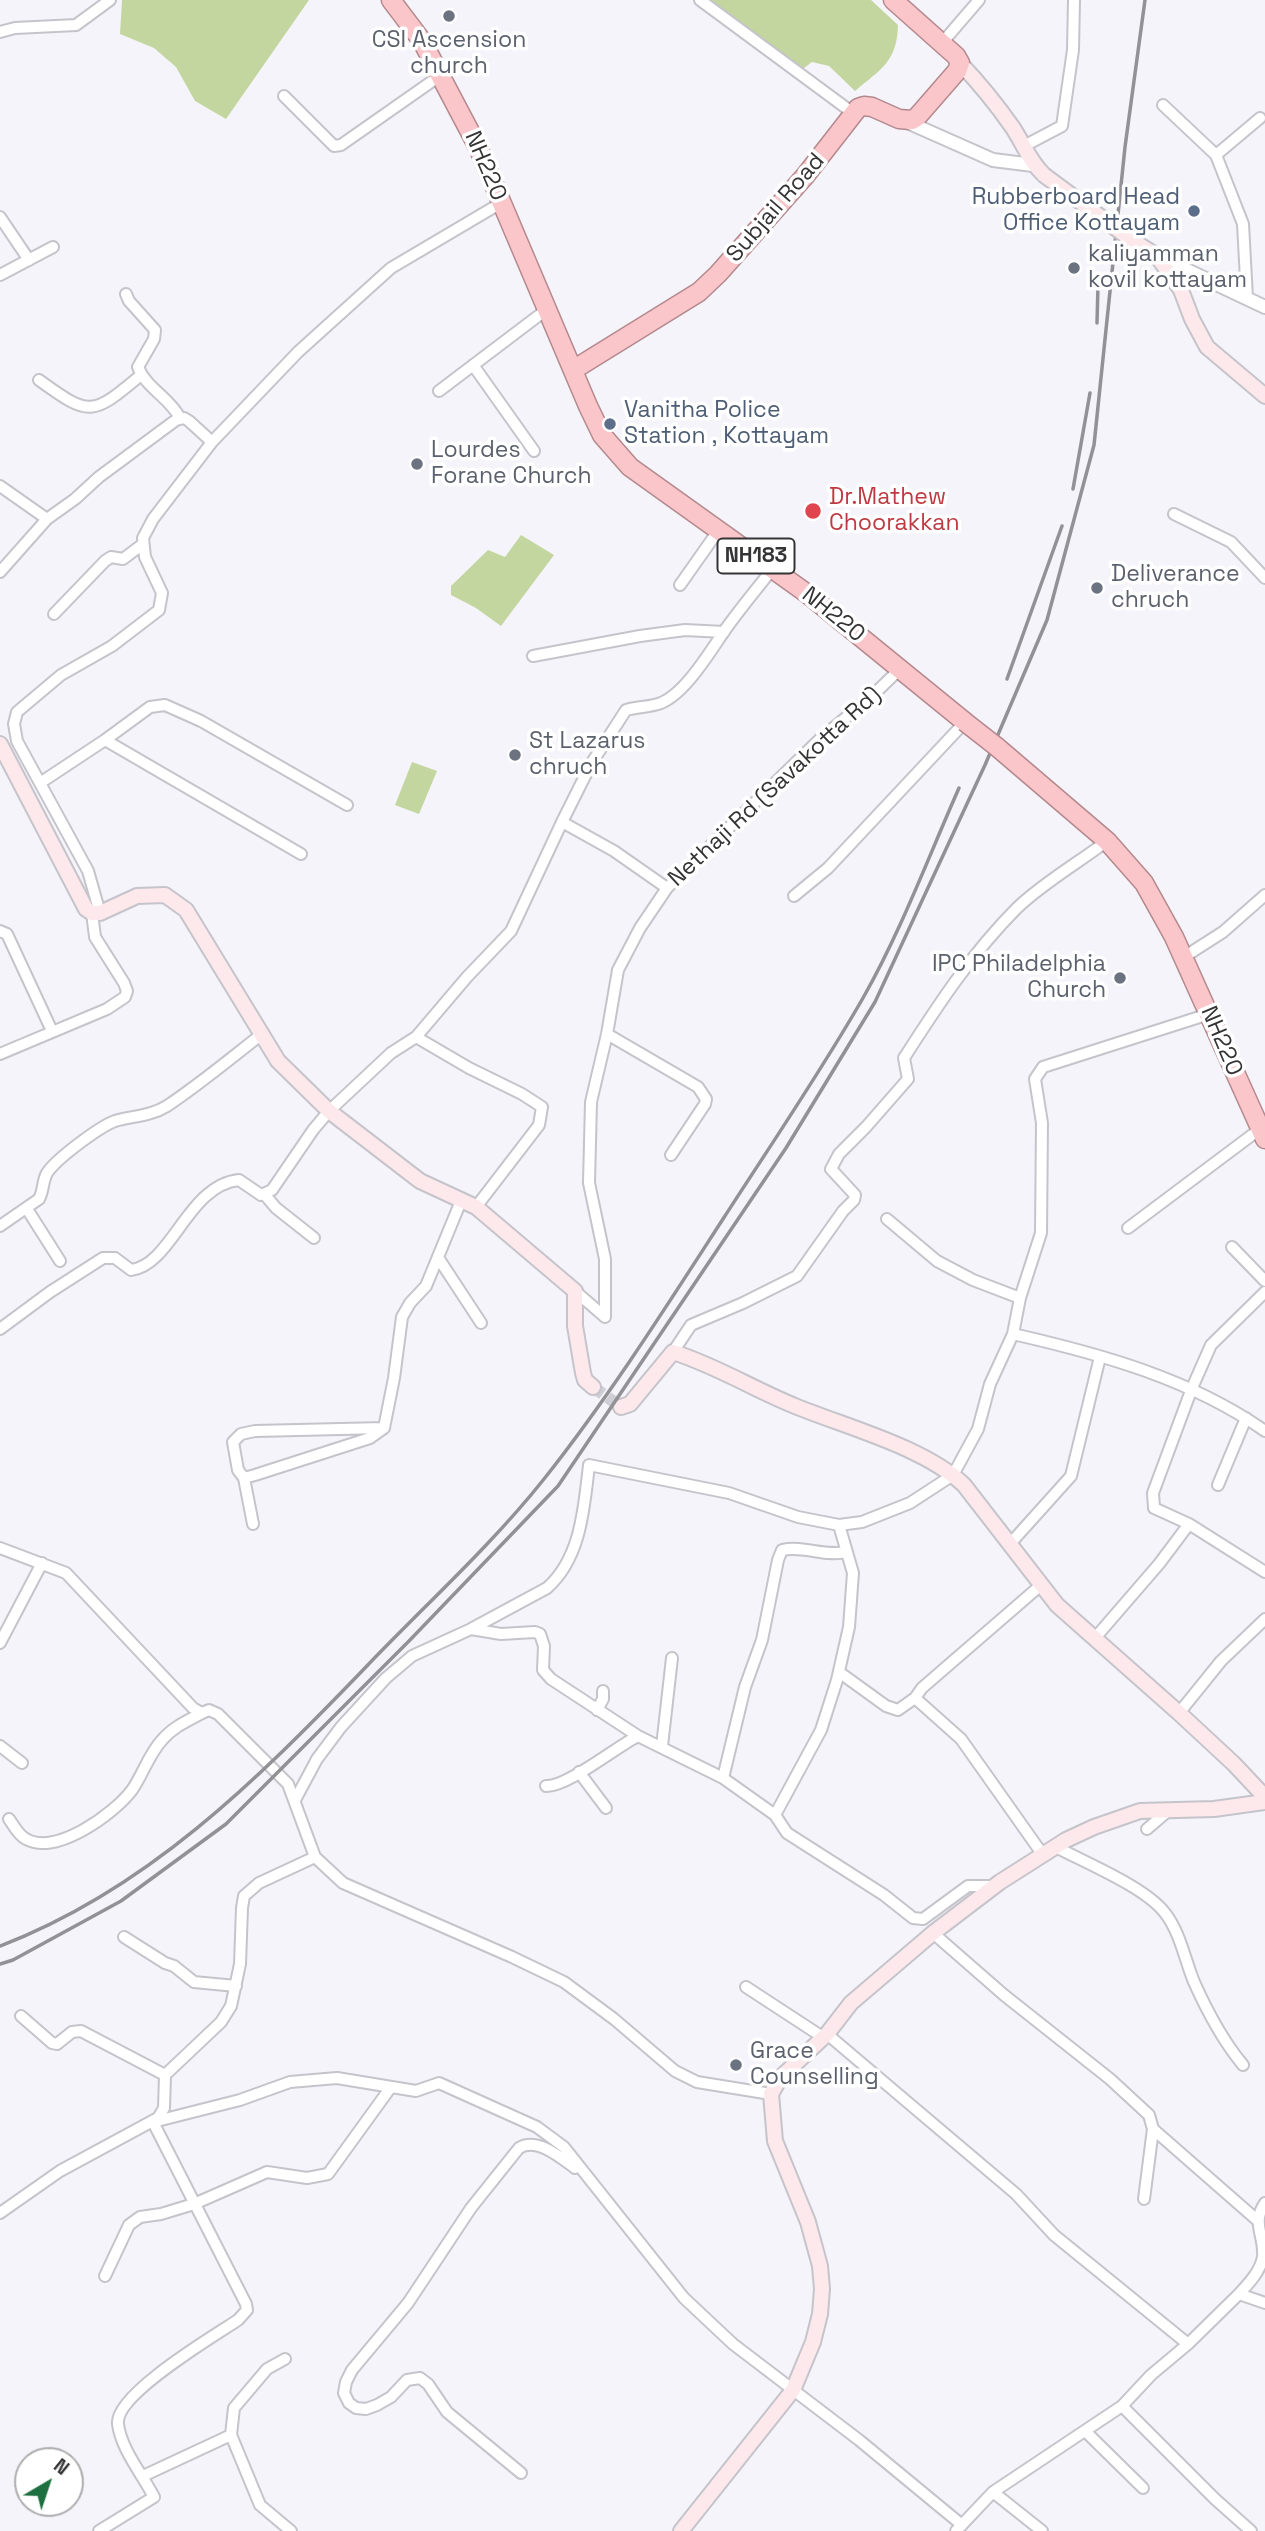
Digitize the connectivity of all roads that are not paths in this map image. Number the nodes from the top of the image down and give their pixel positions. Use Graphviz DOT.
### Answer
graph roads {
  1 [pos="110,0"];
  2 [pos="391,0"];
  3 [pos="700,0"];
  4 [pos="893,0"];
  5 [pos="979,0"];
  6 [pos="1074,0"];
  7 [pos="0,32"];
  8 [pos="942,43"];
  9 [pos="960,63"];
  10 [pos="441,75"];
  11 [pos="284,96"];
  12 [pos="1163,105"];
  13 [pos="853,113"];
  14 [pos="1260,118"];
  15 [pos="905,120"];
  16 [pos="1024,146"];
  17 [pos="1216,155"];
  18 [pos="1039,170"];
  19 [pos="501,203"];
  20 [pos="0,217"];
  21 [pos="53,247"];
  22 [pos="1157,256"];
  23 [pos="29,260"];
  24 [pos="0,275"];
  25 [pos="126,293"];
  26 [pos="1247,298"];
  27 [pos="1265,307"];
  28 [pos="546,310"];
  29 [pos="472,365"];
  30 [pos="573,370"];
  31 [pos="141,375"];
  32 [pos="39,380"];
  33 [pos="439,391"];
  34 [pos="1265,396"];
  35 [pos="180,418"];
  36 [pos="212,442"];
  37 [pos="534,451"];
  38 [pos="0,486"];
  39 [pos="1174,514"];
  40 [pos="47,519"];
  41 [pos="718,531"];
  42 [pos="143,544"];
  43 [pos="773,568"];
  44 [pos="0,572"];
  45 [pos="1265,578"];
  46 [pos="680,585"];
  47 [pos="54,614"];
  48 [pos="724,632"];
  49 [pos="533,656"];
  50 [pos="901,668"];
  51 [pos="965,722"];
  52 [pos="105,740"];
  53 [pos="0,744"];
  54 [pos="40,783"];
  55 [pos="347,805"];
  56 [pos="562,822"];
  57 [pos="1107,841"];
  58 [pos="301,854"];
  59 [pos="667,888"];
  60 [pos="1265,895"];
  61 [pos="794,896"];
  62 [pos="96,914"];
  63 [pos="0,931"];
  64 [pos="1184,957"];
  65 [pos="1209,1014"];
  66 [pos="52,1031"];
  67 [pos="262,1034"];
  68 [pos="607,1034"];
  69 [pos="416,1037"];
  70 [pos="0,1054"];
  71 [pos="329,1111"];
  72 [pos="1262,1134"];
  73 [pos="671,1155"];
  74 [pos="265,1195"];
  75 [pos="461,1201"];
  76 [pos="475,1207"];
  77 [pos="27,1209"];
  78 [pos="887,1219"];
  79 [pos="0,1226"];
  80 [pos="1128,1228"];
  81 [pos="314,1238"];
  82 [pos="1232,1247"];
  83 [pos="439,1259"];
  84 [pos="60,1261"];
  85 [pos="1265,1281"];
  86 [pos="575,1291"];
  87 [pos="1265,1292"];
  88 [pos="1020,1298"];
  89 [pos="481,1323"];
  90 [pos="0,1329"];
  91 [pos="1013,1334"];
  92 [pos="673,1352"];
  93 [pos="1100,1357"];
  94 [pos="593,1387"];
  95 [pos="1192,1388"];
  96 [pos="621,1407"];
  97 [pos="1246,1418"];
  98 [pos="384,1427"];
  99 [pos="1265,1431"];
  100 [pos="953,1475"];
  101 [pos="244,1478"];
  102 [pos="1218,1486"];
  103 [pos="253,1524"];
  104 [pos="1189,1524"];
  105 [pos="839,1525"];
  106 [pos="1009,1545"];
  107 [pos="0,1548"];
  108 [pos="846,1552"];
  109 [pos="42,1563"];
  110 [pos="1265,1572"];
  111 [pos="1041,1585"];
  112 [pos="1265,1619"];
  113 [pos="471,1629"];
  114 [pos="1095,1638"];
  115 [pos="0,1643"];
  116 [pos="672,1658"];
  117 [pos="839,1672"];
  118 [pos="603,1691"];
  119 [pos="915,1698"];
  120 [pos="597,1710"];
  121 [pos="202,1713"];
  122 [pos="1179,1713"];
  123 [pos="638,1736"];
  124 [pos="0,1746"];
  125 [pos="662,1746"];
  126 [pos="22,1763"];
  127 [pos="579,1772"];
  128 [pos="723,1779"];
  129 [pos="546,1786"];
  130 [pos="1265,1799"];
  131 [pos="295,1800"];
  132 [pos="606,1808"];
  133 [pos="1168,1811"];
  134 [pos="775,1815"];
  135 [pos="9,1819"];
  136 [pos="1147,1829"];
  137 [pos="1056,1847"];
  138 [pos="1043,1855"];
  139 [pos="315,1857"];
  140 [pos="995,1886"];
  141 [pos="933,1933"];
  142 [pos="124,1937"];
  143 [pos="236,1986"];
  144 [pos="747,1987"];
  145 [pos="20,2016"];
  146 [pos="826,2036"];
  147 [pos="1243,2065"];
  148 [pos="164,2075"];
  149 [pos="391,2087"];
  150 [pos="771,2094"];
  151 [pos="153,2122"];
  152 [pos="1153,2129"];
  153 [pos="585,2176"];
  154 [pos="1144,2199"];
  155 [pos="1265,2203"];
  156 [pos="194,2204"];
  157 [pos="0,2213"];
  158 [pos="1257,2220"];
  159 [pos="105,2276"];
  160 [pos="1239,2294"];
  161 [pos="1265,2303"];
  162 [pos="1188,2344"];
  163 [pos="285,2359"];
  164 [pos="793,2390"];
  165 [pos="1122,2406"];
  166 [pos="1084,2431"];
  167 [pos="231,2435"];
  168 [pos="521,2473"];
  169 [pos="143,2476"];
  170 [pos="1143,2488"];
  171 [pos="993,2492"];
  172 [pos="1240,2527"];
  173 [pos="959,2528"];
  174 [pos="99,2531"];
  175 [pos="291,2531"];
  176 [pos="681,2531"];
  177 [pos="1042,2531"];
  178 [pos="1251,2531"];
  1 -- 7 [label="street"];
  2 -- 10 [label="highway, NH220 / NH183"];
  3 -- 13 [label="street"];
  4 -- 8 [label="highway"];
  5 -- 8 [label="street"];
  6 -- 16 [label="street"];
  8 -- 9 [label="highway"];
  9 -- 15 [label="highway"];
  9 -- 16 [label="main road"];
  10 -- 11 [label="street"];
  10 -- 19 [label="highway, NH220 / NH183"];
  12 -- 17 [label="street"];
  13 -- 15 [label="highway"];
  13 -- 30 [label="highway, Subjail Road"];
  14 -- 17 [label="street"];
  15 -- 18 [label="street"];
  16 -- 18 [label="main road"];
  17 -- 26 [label="street"];
  18 -- 22 [label="main road, bridge"];
  19 -- 28 [label="highway, NH220 / NH183"];
  19 -- 36 [label="street"];
  20 -- 23 [label="street"];
  21 -- 23 [label="street"];
  22 -- 26 [label="street"];
  22 -- 34 [label="main road"];
  23 -- 24 [label="street"];
  25 -- 31 [label="street"];
  26 -- 27 [label="street"];
  28 -- 29 [label="street"];
  28 -- 30 [label="highway, NH220 / NH183"];
  29 -- 33 [label="street"];
  29 -- 37 [label="street"];
  30 -- 41 [label="highway, NH220 / NH183"];
  31 -- 32 [label="street"];
  31 -- 35 [label="street"];
  35 -- 36 [label="street"];
  35 -- 40 [label="street"];
  36 -- 42 [label="street"];
  38 -- 40 [label="street"];
  39 -- 45 [label="street"];
  40 -- 44 [label="street"];
  41 -- 43 [label="highway, NH220 / NH183"];
  41 -- 46 [label="street"];
  42 -- 47 [label="street"];
  42 -- 54 [label="street"];
  43 -- 48 [label="street"];
  43 -- 50 [label="highway, NH220 / NH183"];
  48 -- 49 [label="street"];
  48 -- 56 [label="street"];
  50 -- 51 [label="highway, NH220 / NH183"];
  50 -- 59 [label="street, Nethaji Rd (Savakotta Rd)"];
  51 -- 57 [label="highway, NH220 / NH183, bridge"];
  51 -- 61 [label="street"];
  52 -- 54 [label="street"];
  52 -- 55 [label="street"];
  52 -- 58 [label="street"];
  53 -- 62 [label="main road"];
  54 -- 62 [label="street"];
  56 -- 59 [label="street"];
  56 -- 69 [label="street"];
  57 -- 64 [label="highway, NH220 / NH183"];
  57 -- 92 [label="street"];
  59 -- 68 [label="street, Nethaji Rd (Savakotta Rd)"];
  60 -- 64 [label="street"];
  62 -- 66 [label="street"];
  62 -- 67 [label="main road"];
  63 -- 66 [label="street"];
  64 -- 65 [label="highway, NH220 / NH183"];
  65 -- 72 [label="highway, NH220 / NH183"];
  65 -- 88 [label="street"];
  66 -- 70 [label="street"];
  67 -- 71 [label="main road"];
  67 -- 77 [label="street"];
  68 -- 73 [label="street"];
  68 -- 86 [label="street, Nethaji Rd (Savakotta Rd)"];
  69 -- 71 [label="street"];
  69 -- 76 [label="street"];
  71 -- 74 [label="street"];
  71 -- 75 [label="main road"];
  72 -- 80 [label="street"];
  74 -- 81 [label="street"];
  74 -- 90 [label="street"];
  75 -- 76 [label="main road"];
  75 -- 83 [label="street"];
  76 -- 86 [label="main road"];
  77 -- 79 [label="street"];
  77 -- 84 [label="street"];
  78 -- 88 [label="street"];
  82 -- 85 [label="street"];
  83 -- 89 [label="street"];
  83 -- 98 [label="street"];
  86 -- 94 [label="main road"];
  87 -- 95 [label="street"];
  88 -- 91 [label="street"];
  91 -- 93 [label="street"];
  91 -- 100 [label="street"];
  92 -- 96 [label="main road"];
  92 -- 100 [label="main road"];
  93 -- 95 [label="street"];
  93 -- 106 [label="street"];
  95 -- 97 [label="street"];
  95 -- 104 [label="street"];
  97 -- 99 [label="street"];
  97 -- 102 [label="street"];
  98 -- 101 [label="street"];
  98 -- 101 [label="street"];
  100 -- 105 [label="street"];
  100 -- 106 [label="main road"];
  101 -- 103 [label="street"];
  104 -- 110 [label="street"];
  104 -- 114 [label="street"];
  105 -- 108 [label="street"];
  105 -- 113 [label="street"];
  106 -- 111 [label="main road"];
  107 -- 109 [label="street"];
  108 -- 117 [label="street"];
  108 -- 128 [label="street"];
  109 -- 115 [label="street"];
  109 -- 121 [label="street"];
  111 -- 114 [label="main road"];
  111 -- 119 [label="street"];
  112 -- 122 [label="street"];
  113 -- 120 [label="street"];
  113 -- 131 [label="street"];
  114 -- 122 [label="main road"];
  116 -- 125 [label="street"];
  117 -- 119 [label="street"];
  117 -- 134 [label="street"];
  118 -- 120 [label="street"];
  119 -- 138 [label="street"];
  120 -- 123 [label="street"];
  121 -- 131 [label="street"];
  121 -- 135 [label="street"];
  122 -- 130 [label="main road"];
  123 -- 125 [label="street"];
  123 -- 127 [label="street"];
  124 -- 126 [label="street"];
  125 -- 128 [label="street"];
  127 -- 129 [label="street"];
  127 -- 132 [label="street"];
  128 -- 134 [label="street"];
  130 -- 133 [label="main road"];
  131 -- 139 [label="street"];
  133 -- 136 [label="street"];
  133 -- 137 [label="main road"];
  134 -- 140 [label="street"];
  137 -- 138 [label="main road"];
  137 -- 147 [label="street"];
  138 -- 140 [label="main road"];
  139 -- 143 [label="street"];
  139 -- 150 [label="street"];
  140 -- 141 [label="main road"];
  141 -- 146 [label="main road"];
  141 -- 152 [label="street"];
  142 -- 143 [label="street"];
  143 -- 148 [label="street"];
  144 -- 146 [label="street"];
  145 -- 148 [label="street"];
  146 -- 150 [label="main road"];
  146 -- 162 [label="street"];
  148 -- 151 [label="street"];
  149 -- 151 [label="street"];
  149 -- 153 [label="street"];
  149 -- 156 [label="street"];
  150 -- 164 [label="main road"];
  151 -- 156 [label="street"];
  151 -- 157 [label="street"];
  152 -- 154 [label="street"];
  152 -- 158 [label="street"];
  153 -- 164 [label="street"];
  153 -- 168 [label="street"];
  155 -- 158 [label="street"];
  156 -- 159 [label="street"];
  156 -- 169 [label="street"];
  158 -- 160 [label="street"];
  160 -- 161 [label="street"];
  160 -- 162 [label="street"];
  162 -- 165 [label="street"];
  163 -- 167 [label="street"];
  164 -- 173 [label="street"];
  164 -- 176 [label="main road"];
  165 -- 166 [label="street"];
  165 -- 172 [label="street"];
  166 -- 170 [label="street"];
  166 -- 171 [label="street"];
  167 -- 169 [label="street"];
  167 -- 175 [label="street"];
  169 -- 174 [label="street"];
  171 -- 173 [label="street"];
  171 -- 177 [label="street"];
  172 -- 178 [label="street"];
}
